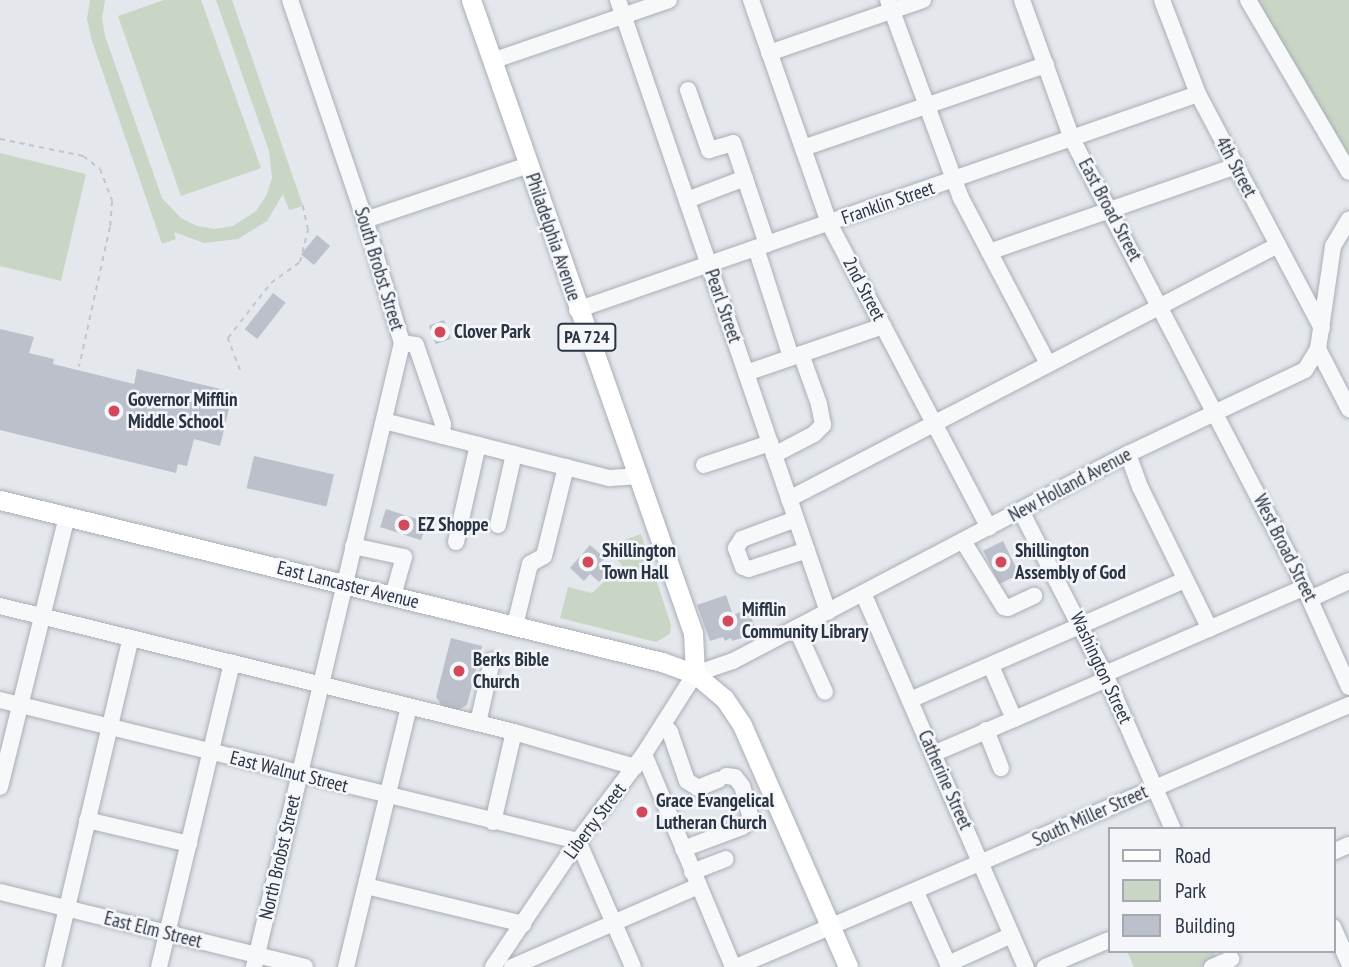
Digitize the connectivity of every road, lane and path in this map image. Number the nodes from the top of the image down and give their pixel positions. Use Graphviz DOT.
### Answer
graph roads {
  1 [pos="290,0"];
  2 [pos="471,0"];
  3 [pos="669,0"];
  4 [pos="751,0"];
  5 [pos="923,0"];
  6 [pos="1022,0"];
  7 [pos="1162,0"];
  8 [pos="1248,0"];
  9 [pos="890,5"];
  10 [pos="621,8"];
  11 [pos="769,53"];
  12 [pos="492,61"];
  13 [pos="1046,65"];
  14 [pos="688,90"];
  15 [pos="1198,94"];
  16 [pos="926,106"];
  17 [pos="0,139"];
  18 [pos="1072,139"];
  19 [pos="803,148"];
  20 [pos="528,165"];
  21 [pos="1236,166"];
  22 [pos="1349,172"];
  23 [pos="745,178"];
  24 [pos="954,180"];
  25 [pos="687,200"];
  26 [pos="303,206"];
  27 [pos="1110,209"];
  28 [pos="1349,219"];
  29 [pos="365,220"];
  30 [pos="829,223"];
  31 [pos="1278,245"];
  32 [pos="761,246"];
  33 [pos="989,252"];
  34 [pos="709,264"];
  35 [pos="1160,306"];
  36 [pos="577,310"];
  37 [pos="883,326"];
  38 [pos="1322,328"];
  39 [pos="402,343"];
  40 [pos="1318,349"];
  41 [pos="796,356"];
  42 [pos="1048,364"];
  43 [pos="79,367"];
  44 [pos="240,370"];
  45 [pos="746,373"];
  46 [pos="1343,381"];
  47 [pos="1349,409"];
  48 [pos="1215,412"];
  49 [pos="384,421"];
  50 [pos="935,424"];
  51 [pos="442,436"];
  52 [pos="478,444"];
  53 [pos="772,449"];
  54 [pos="514,454"];
  55 [pos="1128,454"];
  56 [pos="704,465"];
  57 [pos="566,467"];
  58 [pos="636,476"];
  59 [pos="0,499"];
  60 [pos="789,499"];
  61 [pos="1021,511"];
  62 [pos="67,516"];
  63 [pos="796,519"];
  64 [pos="498,525"];
  65 [pos="989,527"];
  66 [pos="963,541"];
  67 [pos="456,542"];
  68 [pos="353,546"];
  69 [pos="807,550"];
  70 [pos="1185,580"];
  71 [pos="1349,581"];
  72 [pos="345,584"];
  73 [pos="863,593"];
  74 [pos="1308,593"];
  75 [pos="393,596"];
  76 [pos="1034,596"];
  77 [pos="0,606"];
  78 [pos="828,612"];
  79 [pos="42,616"];
  80 [pos="515,625"];
  81 [pos="1082,627"];
  82 [pos="796,628"];
  83 [pos="1210,629"];
  84 [pos="131,638"];
  85 [pos="492,661"];
  86 [pos="232,663"];
  87 [pos="991,666"];
  88 [pos="695,674"];
  89 [pos="1106,676"];
  90 [pos="321,685"];
  91 [pos="1349,687"];
  92 [pos="825,692"];
  93 [pos="0,700"];
  94 [pos="910,700"];
  95 [pos="20,705"];
  96 [pos="1349,705"];
  97 [pos="409,707"];
  98 [pos="1014,719"];
  99 [pos="478,723"];
  100 [pos="663,724"];
  101 [pos="108,727"];
  102 [pos="986,730"];
  103 [pos="514,732"];
  104 [pos="211,753"];
  105 [pos="933,754"];
  106 [pos="639,760"];
  107 [pos="1001,768"];
  108 [pos="762,770"];
  109 [pos="300,775"];
  110 [pos="726,777"];
  111 [pos="0,787"];
  112 [pos="1155,787"];
  113 [pos="387,796"];
  114 [pos="87,820"];
  115 [pos="493,822"];
  116 [pos="1172,827"];
  117 [pos="578,841"];
  118 [pos="189,844"];
  119 [pos="683,849"];
  120 [pos="726,859"];
  121 [pos="981,864"];
  122 [pos="695,879"];
  123 [pos="366,886"];
  124 [pos="0,892"];
  125 [pos="916,892"];
  126 [pos="67,909"];
  127 [pos="613,922"];
  128 [pos="523,924"];
  129 [pos="830,926"];
  130 [pos="1335,932"];
  131 [pos="167,934"];
  132 [pos="1012,935"];
  133 [pos="1108,940"];
  134 [pos="1231,959"];
  135 [pos="255,961"];
  136 [pos="1349,963"];
  137 [pos="54,967"];
  138 [pos="159,967"];
  139 [pos="306,967"];
  140 [pos="346,967"];
  141 [pos="493,967"];
  142 [pos="512,967"];
  143 [pos="633,967"];
  144 [pos="735,967"];
  145 [pos="848,967"];
  146 [pos="1026,967"];
  147 [pos="1045,967"];
  148 [pos="1212,967"];
  1 -- 29 [label="street, South Brobst Street"];
  2 -- 12 [label="main road, Philadelphia Avenue / PA 724"];
  3 -- 10 [label="street"];
  4 -- 11 [label="street, 2nd Street"];
  5 -- 9 [label="street"];
  6 -- 13 [label="street, East Broad Street"];
  7 -- 15 [label="street, 4th Street"];
  8 -- 22 [label="street"];
  9 -- 11 [label="street"];
  9 -- 16 [label="street"];
  10 -- 12 [label="street"];
  10 -- 25 [label="street, Pearl Street"];
  11 -- 19 [label="street, 2nd Street"];
  12 -- 20 [label="main road, Philadelphia Avenue / PA 724"];
  13 -- 16 [label="street"];
  13 -- 18 [label="street, East Broad Street"];
  14 -- 23 [label="street"];
  15 -- 18 [label="street, Franklin Street"];
  15 -- 21 [label="street, 4th Street"];
  16 -- 19 [label="street"];
  16 -- 24 [label="street"];
  17 -- 43 [label="path"];
  18 -- 24 [label="street, Franklin Street"];
  18 -- 27 [label="street, East Broad Street"];
  19 -- 30 [label="street, 2nd Street"];
  20 -- 29 [label="street"];
  20 -- 36 [label="main road, Philadelphia Avenue / PA 724"];
  21 -- 27 [label="street"];
  21 -- 31 [label="street, 4th Street"];
  23 -- 25 [label="street"];
  23 -- 32 [label="street"];
  24 -- 30 [label="street, Franklin Street"];
  24 -- 33 [label="street"];
  25 -- 34 [label="street, Pearl Street"];
  26 -- 44 [label="path"];
  27 -- 33 [label="street"];
  27 -- 35 [label="street, East Broad Street"];
  28 -- 38 [label="street"];
  29 -- 39 [label="street, South Brobst Street"];
  30 -- 32 [label="street, Franklin Street"];
  30 -- 37 [label="street, 2nd Street"];
  31 -- 35 [label="street"];
  31 -- 38 [label="street, 4th Street"];
  32 -- 34 [label="street, Franklin Street"];
  32 -- 41 [label="street"];
  33 -- 42 [label="street"];
  34 -- 36 [label="street, Franklin Street"];
  34 -- 45 [label="street, Pearl Street"];
  35 -- 42 [label="street"];
  35 -- 48 [label="street, East Broad Street"];
  36 -- 58 [label="main road, Philadelphia Avenue / PA 724"];
  37 -- 41 [label="street"];
  37 -- 50 [label="street, 2nd Street"];
  38 -- 40 [label="street"];
  39 -- 49 [label="street, South Brobst Street"];
  39 -- 51 [label="street"];
  40 -- 46 [label="street"];
  40 -- 48 [label="street, New Holland Avenue"];
  41 -- 45 [label="street"];
  41 -- 53 [label="street"];
  42 -- 50 [label="street"];
  45 -- 53 [label="street, Pearl Street"];
  46 -- 47 [label="street"];
  48 -- 55 [label="street, New Holland Avenue"];
  48 -- 74 [label="street, West Broad Street"];
  49 -- 51 [label="street"];
  49 -- 68 [label="street, South Brobst Street"];
  50 -- 60 [label="street"];
  50 -- 65 [label="street, 2nd Street"];
  51 -- 52 [label="street"];
  52 -- 54 [label="street"];
  52 -- 67 [label="street"];
  53 -- 56 [label="street"];
  53 -- 60 [label="street, Pearl Street"];
  54 -- 57 [label="street"];
  54 -- 64 [label="street"];
  55 -- 61 [label="street, New Holland Avenue"];
  55 -- 70 [label="street"];
  57 -- 58 [label="street"];
  57 -- 80 [label="street"];
  58 -- 88 [label="main road, Philadelphia Avenue / PA 724"];
  59 -- 62 [label="main road, East Lancaster Avenue"];
  60 -- 63 [label="street, Pearl Street"];
  61 -- 65 [label="street, New Holland Avenue"];
  61 -- 81 [label="street, Washington Street"];
  62 -- 72 [label="main road, East Lancaster Avenue"];
  62 -- 79 [label="street"];
  63 -- 69 [label="street, Pearl Street"];
  63 -- 69 [label="street"];
  65 -- 66 [label="street, New Holland Avenue"];
  66 -- 73 [label="street, New Holland Avenue"];
  66 -- 76 [label="street"];
  68 -- 72 [label="street, South Brobst Street"];
  68 -- 75 [label="street"];
  69 -- 78 [label="street, Pearl Street"];
  70 -- 81 [label="street"];
  70 -- 83 [label="street"];
  71 -- 74 [label="street"];
  72 -- 75 [label="main road, East Lancaster Avenue"];
  72 -- 90 [label="street, North Brobst Street"];
  73 -- 78 [label="street, New Holland Avenue"];
  73 -- 94 [label="street, Catherine Street"];
  74 -- 83 [label="street"];
  74 -- 91 [label="street, West Broad Street"];
  75 -- 80 [label="main road, East Lancaster Avenue"];
  77 -- 79 [label="street"];
  78 -- 82 [label="street, New Holland Avenue"];
  79 -- 84 [label="street"];
  79 -- 95 [label="street"];
  80 -- 88 [label="main road, East Lancaster Avenue"];
  81 -- 87 [label="street"];
  81 -- 89 [label="street, Washington Street"];
  82 -- 88 [label="street, New Holland Avenue"];
  82 -- 92 [label="street"];
  83 -- 89 [label="street"];
  84 -- 86 [label="street"];
  84 -- 101 [label="street"];
  85 -- 99 [label="street"];
  86 -- 90 [label="street"];
  86 -- 104 [label="street"];
  87 -- 94 [label="street"];
  87 -- 98 [label="street"];
  88 -- 100 [label="street, Liberty Street"];
  88 -- 108 [label="main road"];
  89 -- 98 [label="street"];
  89 -- 112 [label="street, Washington Street"];
  90 -- 97 [label="street"];
  90 -- 109 [label="street, North Brobst Street"];
  93 -- 95 [label="street, East Walnut Street"];
  94 -- 105 [label="street, Catherine Street"];
  95 -- 101 [label="street, East Walnut Street"];
  95 -- 111 [label="street"];
  96 -- 112 [label="street, South Miller Street"];
  97 -- 99 [label="street"];
  97 -- 113 [label="street"];
  98 -- 102 [label="street"];
  99 -- 103 [label="street"];
  100 -- 106 [label="street, Liberty Street"];
  100 -- 110 [label="street"];
  101 -- 104 [label="street, East Walnut Street"];
  101 -- 114 [label="street"];
  102 -- 105 [label="street"];
  102 -- 107 [label="street"];
  103 -- 106 [label="street"];
  103 -- 115 [label="street"];
  104 -- 109 [label="street, East Walnut Street"];
  104 -- 118 [label="street"];
  105 -- 121 [label="street, Catherine Street"];
  106 -- 117 [label="street, Liberty Street"];
  106 -- 119 [label="street"];
  108 -- 110 [label="street"];
  108 -- 129 [label="main road"];
  109 -- 113 [label="street, East Walnut Street"];
  109 -- 135 [label="street, North Brobst Street"];
  110 -- 119 [label="street"];
  112 -- 116 [label="street, Washington Street"];
  112 -- 121 [label="street, South Miller Street"];
  113 -- 115 [label="street, East Walnut Street"];
  113 -- 123 [label="street"];
  114 -- 118 [label="street"];
  114 -- 126 [label="street"];
  115 -- 117 [label="street, East Walnut Street"];
  117 -- 127 [label="street"];
  117 -- 128 [label="street, Liberty Street"];
  118 -- 131 [label="street"];
  119 -- 122 [label="street"];
  120 -- 122 [label="street"];
  121 -- 125 [label="street, South Miller Street"];
  121 -- 132 [label="street, Catherine Street"];
  122 -- 127 [label="street"];
  122 -- 144 [label="street"];
  123 -- 128 [label="street"];
  123 -- 140 [label="street"];
  124 -- 126 [label="street, East Elm Street"];
  125 -- 129 [label="street, South Miller Street"];
  125 -- 132 [label="street"];
  126 -- 131 [label="street, East Elm Street"];
  126 -- 137 [label="street"];
  127 -- 142 [label="street"];
  127 -- 143 [label="street"];
  128 -- 141 [label="street, Liberty Street"];
  129 -- 144 [label="street, South Miller Street"];
  129 -- 145 [label="main road"];
  130 -- 136 [label="street"];
  131 -- 135 [label="street, East Elm Street"];
  131 -- 138 [label="street"];
  132 -- 146 [label="street, Catherine Street"];
  133 -- 147 [label="street"];
  134 -- 148 [label="street"];
  135 -- 139 [label="street, East Elm Street"];
}
